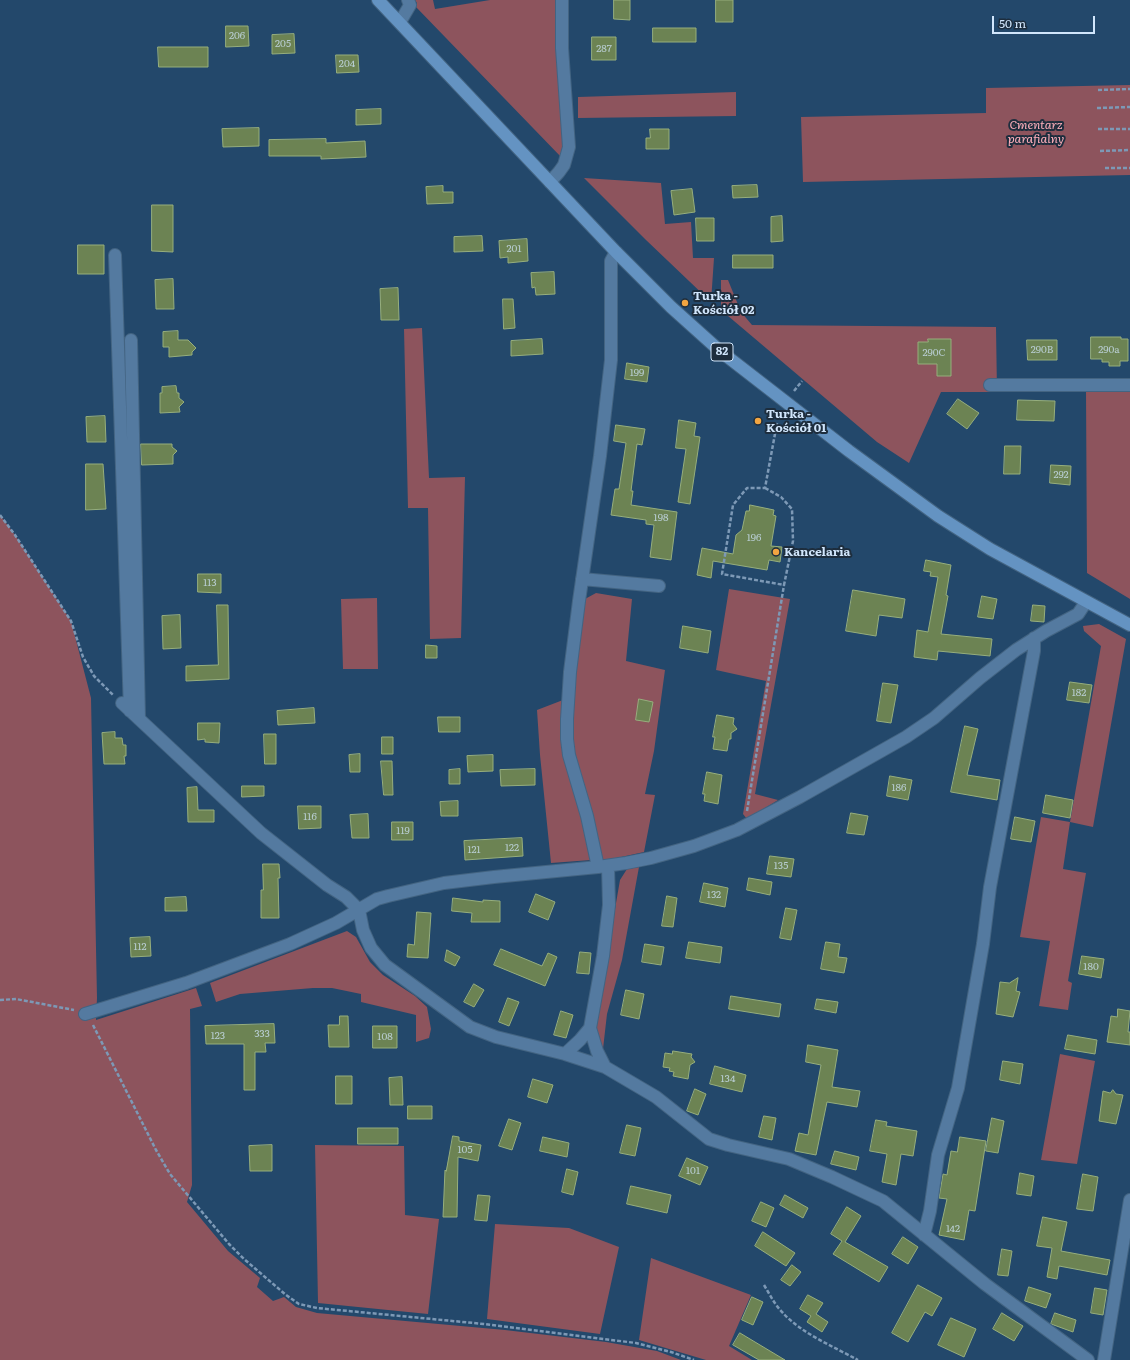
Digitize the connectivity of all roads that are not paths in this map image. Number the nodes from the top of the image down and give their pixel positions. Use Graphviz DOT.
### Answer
graph roads {
  1 [pos="378,0"];
  2 [pos="408,0"];
  3 [pos="562,0"];
  4 [pos="400,22"];
  5 [pos="550,182"];
  6 [pos="616,252"];
  7 [pos="115,255"];
  8 [pos="131,340"];
  9 [pos="990,385"];
  10 [pos="1130,385"];
  11 [pos="582,579"];
  12 [pos="659,586"];
  13 [pos="1086,602"];
  14 [pos="1130,625"];
  15 [pos="1034,638"];
  16 [pos="130,711"];
  17 [pos="603,867"];
  18 [pos="359,910"];
  19 [pos="85,1014"];
  20 [pos="590,1028"];
  21 [pos="565,1054"];
  22 [pos="605,1067"];
  23 [pos="1130,1200"];
  24 [pos="924,1235"];
  25 [pos="1088,1360"];
  26 [pos="1104,1360"];
  1 -- 4 [label="main road, 82"];
  2 -- 4 [label="street"];
  3 -- 5 [label="street"];
  4 -- 5 [label="main road, 82"];
  5 -- 6 [label="main road, 82"];
  6 -- 11 [label="street"];
  6 -- 13 [label="main road, 82"];
  7 -- 16 [label="street"];
  8 -- 16 [label="street"];
  9 -- 10 [label="street"];
  11 -- 12 [label="street"];
  11 -- 17 [label="street"];
  13 -- 14 [label="main road, 82"];
  13 -- 15 [label="street"];
  15 -- 17 [label="street"];
  15 -- 24 [label="street"];
  16 -- 18 [label="street"];
  17 -- 18 [label="street"];
  17 -- 20 [label="street"];
  18 -- 19 [label="street"];
  18 -- 21 [label="street"];
  20 -- 21 [label="street"];
  20 -- 22 [label="street"];
  21 -- 22 [label="street"];
  22 -- 24 [label="street"];
  23 -- 26 [label="street"];
  24 -- 25 [label="street"];
}
